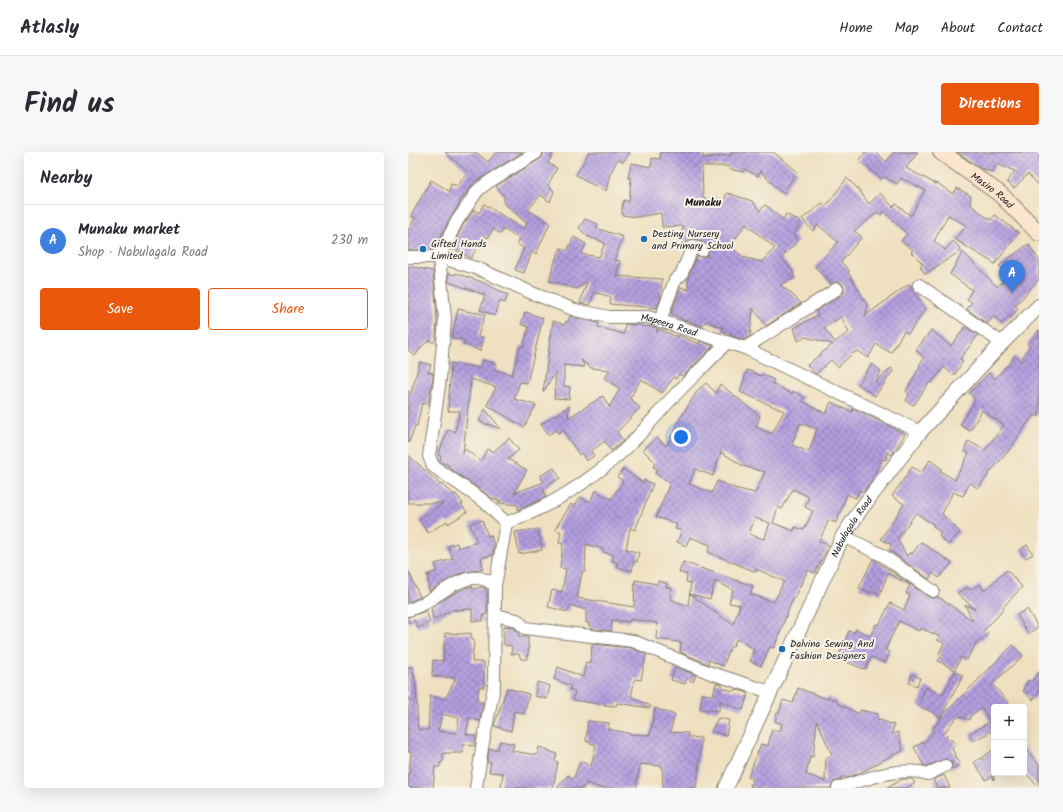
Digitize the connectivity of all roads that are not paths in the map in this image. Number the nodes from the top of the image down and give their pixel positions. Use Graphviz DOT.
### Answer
graph roads {
  1 [pos="941,152"];
  2 [pos="536,153"];
  3 [pos="1039,233"];
  4 [pos="702,250"];
  5 [pos="439,257"];
  6 [pos="408,258"];
  7 [pos="919,285"];
  8 [pos="837,289"];
  9 [pos="1039,306"];
  10 [pos="660,321"];
  11 [pos="726,342"];
  12 [pos="1002,343"];
  13 [pos="745,348"];
  14 [pos="920,432"];
  15 [pos="506,522"];
  16 [pos="843,536"];
  17 [pos="495,586"];
  18 [pos="933,591"];
  19 [pos="408,610"];
  20 [pos="495,615"];
  21 [pos="770,692"];
  22 [pos="945,766"];
  23 [pos="476,788"];
  24 [pos="726,788"];
  25 [pos="838,788"];
  1 -- 3 [label="main road, Masiro Road"];
  2 -- 5 [label="street"];
  4 -- 10 [label="street"];
  5 -- 6 [label="street, Mapeera Road"];
  5 -- 10 [label="street, Mapeera Road"];
  5 -- 15 [label="street"];
  7 -- 12 [label="street"];
  8 -- 13 [label="street"];
  9 -- 12 [label="street, Nabulagala Road"];
  10 -- 11 [label="street, Mapeera Road"];
  11 -- 13 [label="street, Mapeera Road"];
  11 -- 15 [label="street"];
  12 -- 14 [label="street, Nabulagala Road"];
  13 -- 14 [label="street, Mapeera Road"];
  14 -- 16 [label="street, Nabulagala Road"];
  15 -- 17 [label="street"];
  16 -- 18 [label="street"];
  16 -- 21 [label="street, Nabulagala Road"];
  17 -- 19 [label="street"];
  17 -- 20 [label="street"];
  20 -- 21 [label="street"];
  20 -- 23 [label="street"];
  21 -- 24 [label="street, Nabulagala Road"];
  22 -- 25 [label="street"];
}
